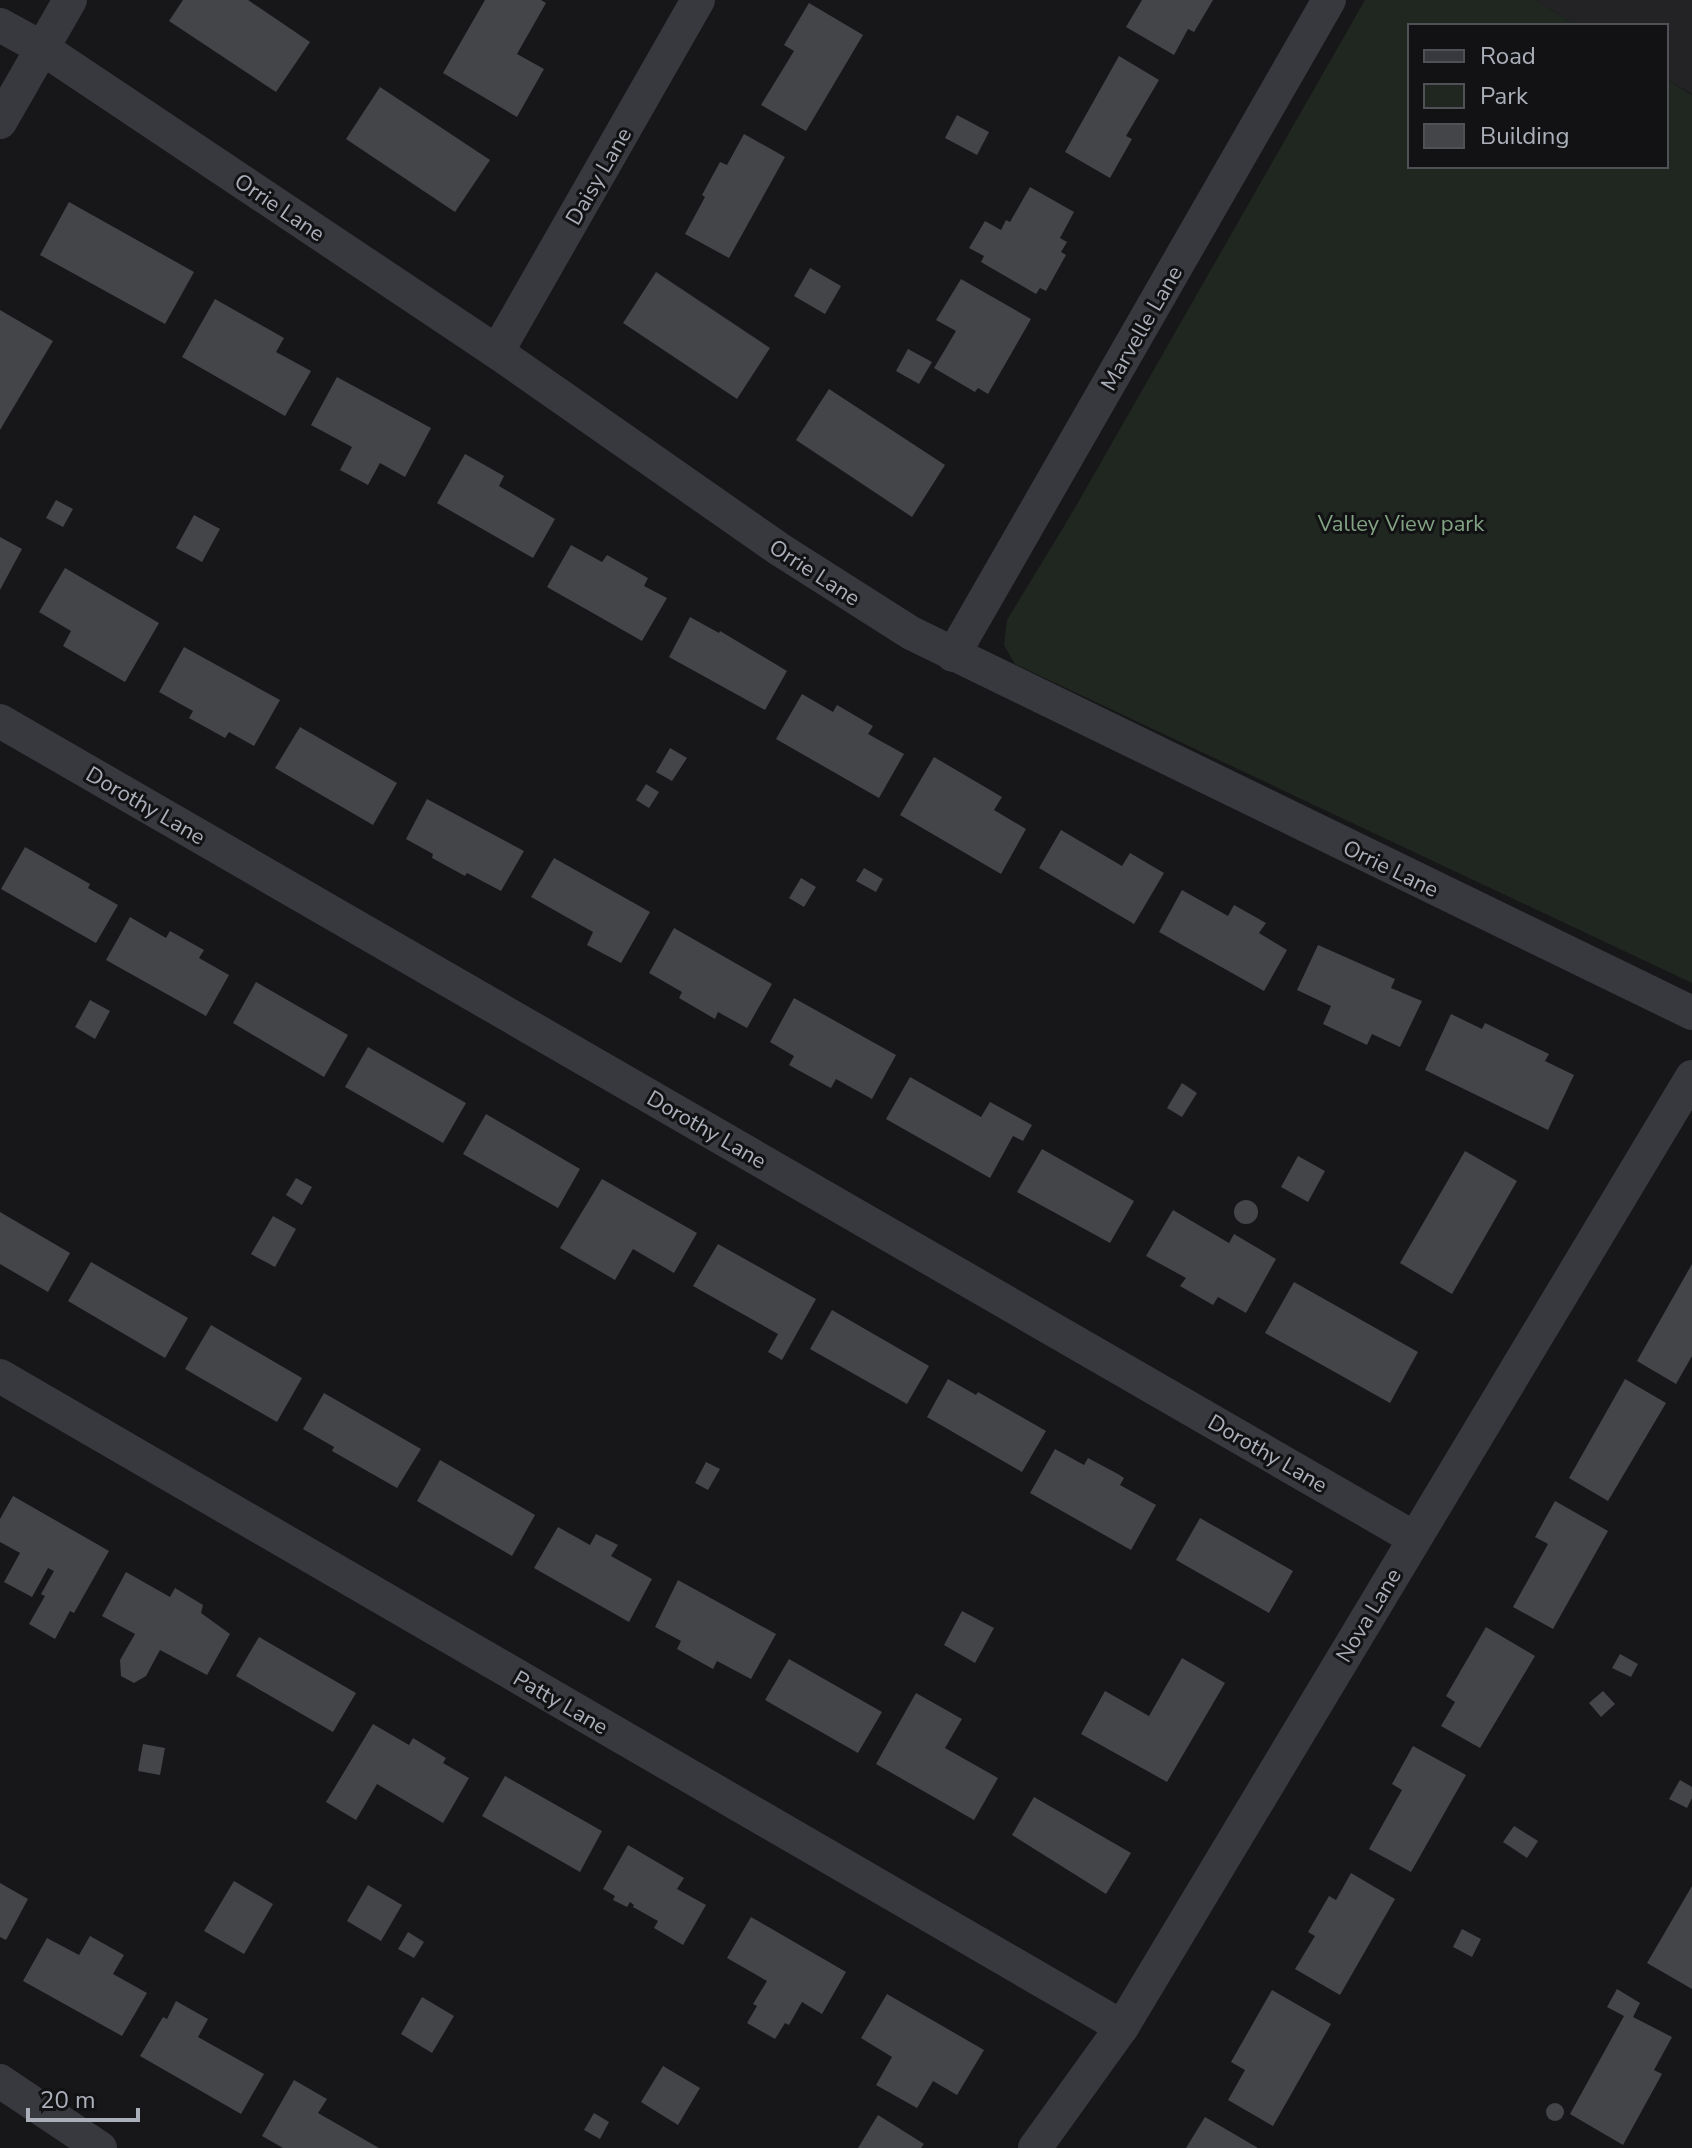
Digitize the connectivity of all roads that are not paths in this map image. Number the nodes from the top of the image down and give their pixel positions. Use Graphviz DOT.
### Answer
graph roads {
  1 [pos="70,0"];
  2 [pos="698,0"];
  3 [pos="1329,0"];
  4 [pos="0,25"];
  5 [pos="42,48"];
  6 [pos="0,122"];
  7 [pos="497,352"];
  8 [pos="953,655"];
  9 [pos="0,721"];
  10 [pos="1692,1013"];
  11 [pos="1692,1077"];
  12 [pos="0,1376"];
  13 [pos="1414,1538"];
  14 [pos="1122,2027"];
  15 [pos="0,2081"];
  16 [pos="100,2148"];
  17 [pos="1035,2148"];
  1 -- 5 [label="street"];
  2 -- 7 [label="street, Daisy Lane"];
  3 -- 8 [label="street, Marvelle Lane"];
  4 -- 5 [label="street, Orrie Lane"];
  5 -- 6 [label="street"];
  5 -- 7 [label="street, Orrie Lane"];
  7 -- 8 [label="street, Orrie Lane"];
  8 -- 10 [label="street, Orrie Lane"];
  9 -- 13 [label="street, Dorothy Lane"];
  11 -- 13 [label="street, Nova Lane"];
  12 -- 14 [label="street, Patty Lane"];
  13 -- 14 [label="street, Nova Lane"];
  14 -- 17 [label="street, Nova Lane"];
  15 -- 16 [label="street"];
}
